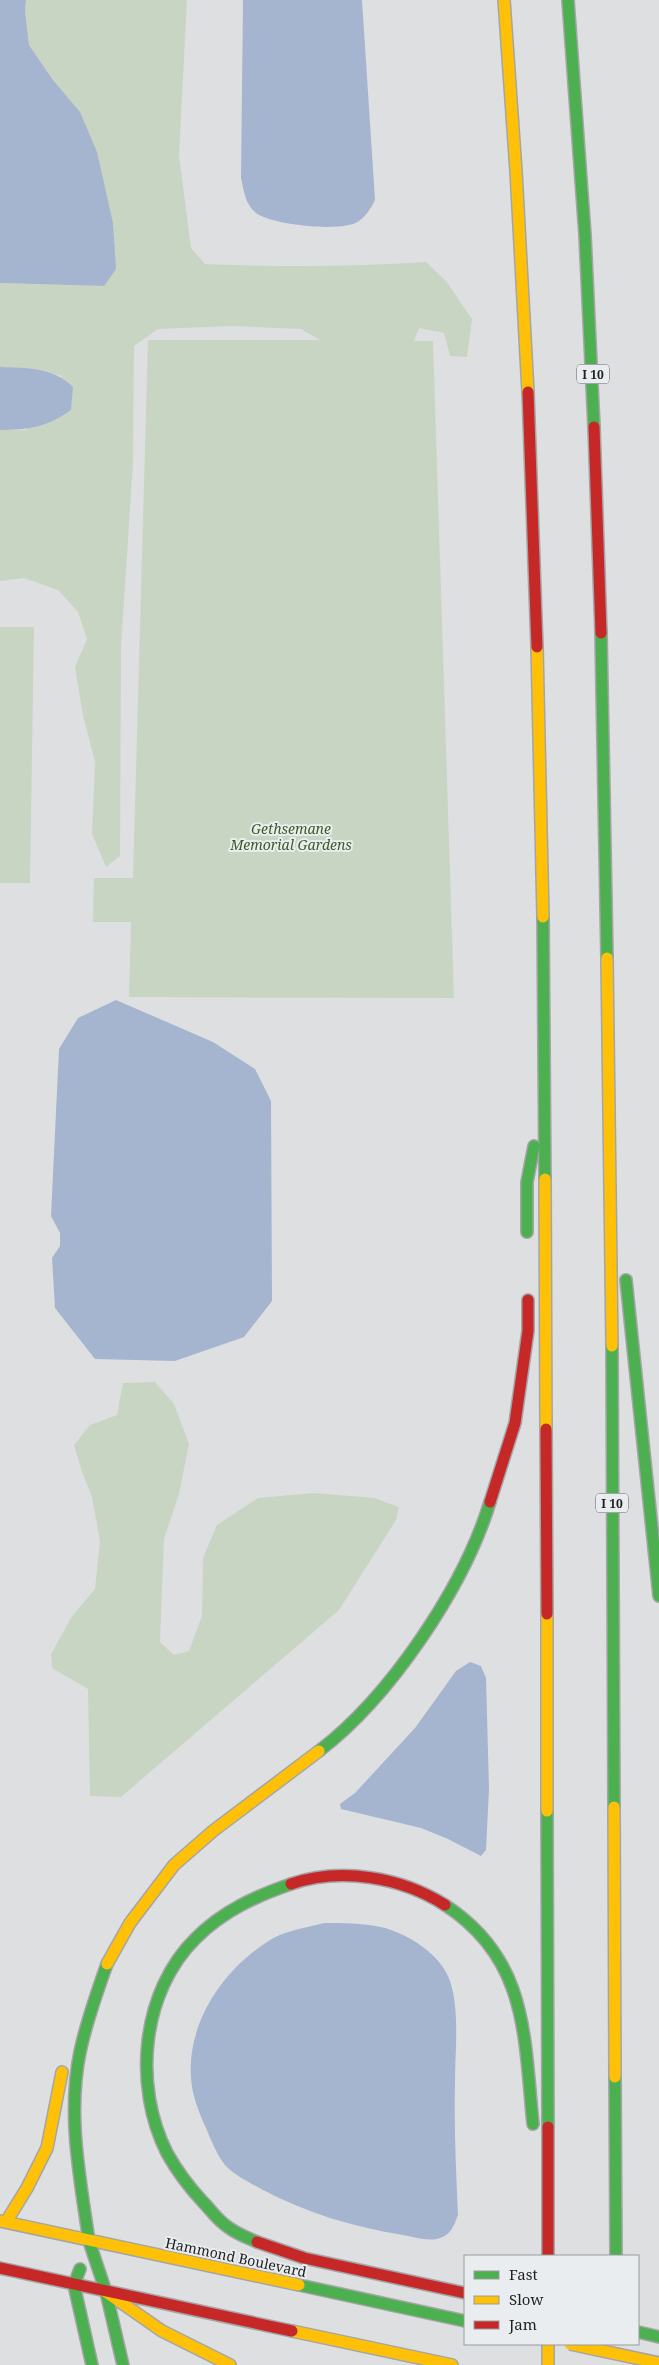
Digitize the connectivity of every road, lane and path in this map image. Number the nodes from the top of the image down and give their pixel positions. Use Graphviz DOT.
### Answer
graph roads {
  1 [pos="504,0"];
  2 [pos="568,0"];
  3 [pos="546,1093"];
  4 [pos="610,1135"];
  5 [pos="527,1242"];
  6 [pos="622,1242"];
  7 [pos="625,1271"];
  8 [pos="528,1291"];
  9 [pos="659,1596"];
  10 [pos="107,1965"];
  11 [pos="76,2020"];
  12 [pos="65,2057"];
  13 [pos="3,2222"];
  14 [pos="89,2241"];
  15 [pos="548,2254"];
  16 [pos="616,2255"];
  17 [pos="0,2268"];
  18 [pos="74,2284"];
  19 [pos="106,2292"];
  20 [pos="464,2294"];
  21 [pos="464,2321"];
  22 [pos="639,2332"];
  23 [pos="659,2337"];
  24 [pos="548,2345"];
  25 [pos="575,2345"];
  26 [pos="617,2345"];
  27 [pos="659,2363"];
  28 [pos="92,2365"];
  29 [pos="123,2365"];
  30 [pos="230,2365"];
  31 [pos="452,2365"];
  32 [pos="548,2365"];
  33 [pos="617,2365"];
  1 -- 3 [label="main road"];
  2 -- 4 [label="main road, I 10"];
  3 -- 5 [label="main road"];
  3 -- 15 [label="main road"];
  4 -- 6 [label="main road"];
  4 -- 16 [label="main road, I 10"];
  7 -- 9 [label="main road"];
  8 -- 10 [label="main road"];
  10 -- 11 [label="main road"];
  10 -- 14 [label="main road"];
  12 -- 13 [label="main road"];
  13 -- 14 [label="main road, Hammond Boulevard"];
  14 -- 18 [label="main road"];
  14 -- 19 [label="main road"];
  14 -- 21 [label="main road, Hammond Boulevard"];
  15 -- 20 [label="main road"];
  17 -- 18 [label="main road"];
  18 -- 19 [label="main road"];
  18 -- 28 [label="main road"];
  19 -- 29 [label="main road"];
  19 -- 30 [label="main road"];
  19 -- 31 [label="main road"];
  22 -- 23 [label="main road"];
  24 -- 32 [label="main road"];
  25 -- 27 [label="main road, bridge"];
  26 -- 33 [label="main road"];
}
